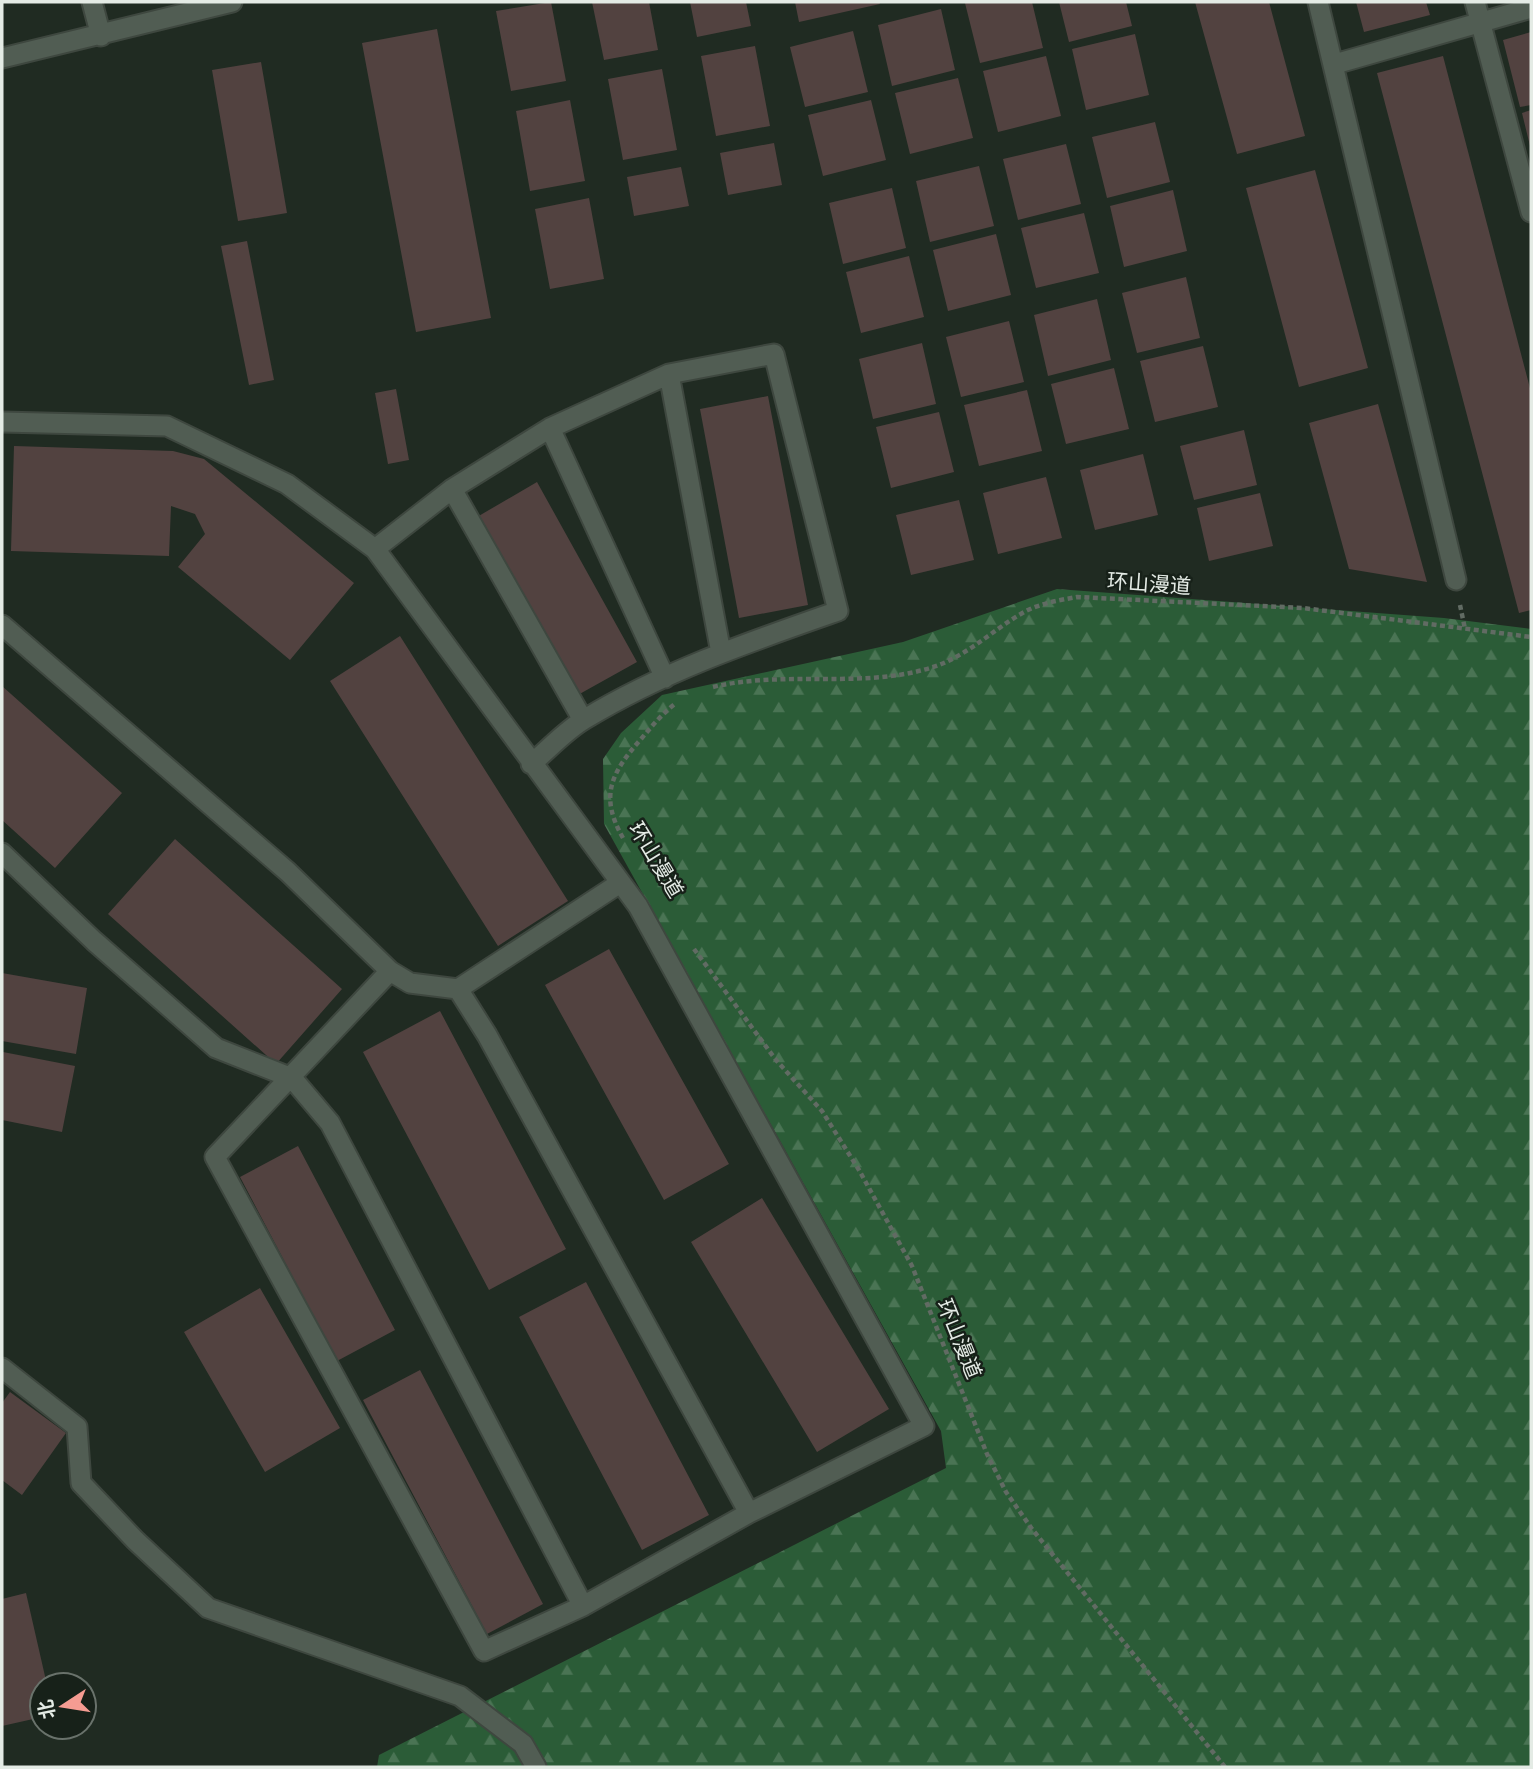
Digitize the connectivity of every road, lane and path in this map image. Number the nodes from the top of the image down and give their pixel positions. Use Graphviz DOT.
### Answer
graph roads {
  1 [pos="92,2"];
  2 [pos="232,2"];
  3 [pos="1318,2"];
  4 [pos="1475,2"];
  5 [pos="1531,8"];
  6 [pos="1481,22"];
  7 [pos="101,36"];
  8 [pos="2,58"];
  9 [pos="1335,64"];
  10 [pos="1531,212"];
  11 [pos="669,374"];
  12 [pos="2,422"];
  13 [pos="550,428"];
  14 [pos="452,489"];
  15 [pos="375,549"];
  16 [pos="1456,580"];
  17 [pos="2,625"];
  18 [pos="1531,637"];
  19 [pos="721,653"];
  20 [pos="665,678"];
  21 [pos="706,689"];
  22 [pos="680,700"];
  23 [pos="583,720"];
  24 [pos="531,764"];
  25 [pos="626,843"];
  26 [pos="2,853"];
  27 [pos="620,883"];
  28 [pos="691,944"];
  29 [pos="390,971"];
  30 [pos="458,989"];
  31 [pos="292,1077"];
  32 [pos="2,1368"];
  33 [pos="749,1513"];
  34 [pos="583,1606"];
  35 [pos="536,1767"];
  36 [pos="1224,1767"];
  1 -- 7 [label="street"];
  2 -- 7 [label="street"];
  3 -- 9 [label="street"];
  4 -- 6 [label="street"];
  5 -- 6 [label="street"];
  6 -- 9 [label="street"];
  6 -- 10 [label="street"];
  7 -- 8 [label="street"];
  9 -- 16 [label="street"];
  11 -- 13 [label="street"];
  11 -- 19 [label="street"];
  11 -- 19 [label="street"];
  12 -- 15 [label="street"];
  13 -- 14 [label="street"];
  13 -- 20 [label="street"];
  14 -- 15 [label="street"];
  14 -- 23 [label="street"];
  15 -- 24 [label="street"];
  17 -- 29 [label="street"];
  18 -- 21 [label="path, 环山漫道"];
  19 -- 20 [label="street"];
  20 -- 23 [label="street"];
  22 -- 25 [label="path, 环山漫道"];
  23 -- 24 [label="street"];
  24 -- 27 [label="street"];
  26 -- 31 [label="street"];
  27 -- 30 [label="street"];
  27 -- 33 [label="street"];
  28 -- 36 [label="path, 环山漫道"];
  29 -- 30 [label="street"];
  29 -- 31 [label="street"];
  30 -- 33 [label="street"];
  31 -- 34 [label="street"];
  31 -- 34 [label="street"];
  32 -- 35 [label="street"];
  33 -- 34 [label="street"];
}
